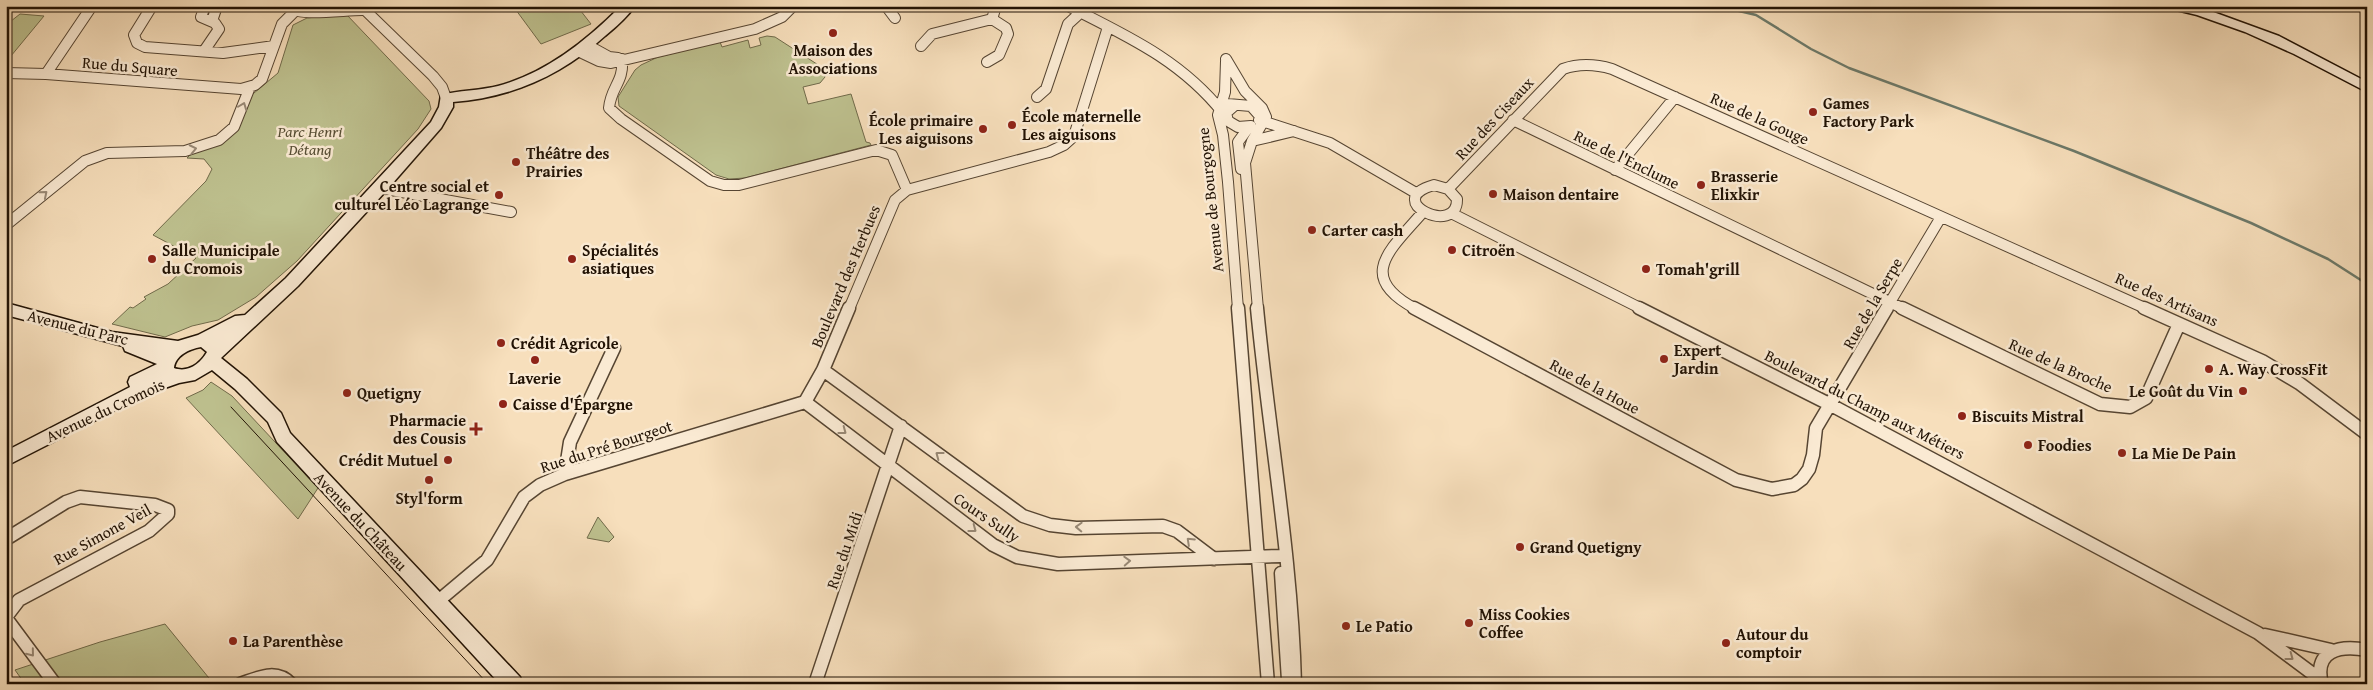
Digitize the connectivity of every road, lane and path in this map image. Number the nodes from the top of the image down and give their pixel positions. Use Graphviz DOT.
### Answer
graph roads {
  1 [pos="92,6"];
  2 [pos="152,6"];
  3 [pos="205,6"];
  4 [pos="217,6"];
  5 [pos="629,6"];
  6 [pos="636,6"];
  7 [pos="793,6"];
  8 [pos="886,6"];
  9 [pos="996,6"];
  10 [pos="1068,6"];
  11 [pos="2177,6"];
  12 [pos="2209,6"];
  13 [pos="361,8"];
  14 [pos="291,9"];
  15 [pos="1080,13"];
  16 [pos="895,18"];
  17 [pos="992,20"];
  18 [pos="212,21"];
  19 [pos="1108,27"];
  20 [pos="274,46"];
  21 [pos="921,46"];
  22 [pos="204,51"];
  23 [pos="588,51"];
  24 [pos="622,59"];
  25 [pos="987,62"];
  26 [pos="1563,69"];
  27 [pos="6,73"];
  28 [pos="46,74"];
  29 [pos="2367,79"];
  30 [pos="250,87"];
  31 [pos="2367,88"];
  32 [pos="1675,96"];
  33 [pos="1037,97"];
  34 [pos="446,103"];
  35 [pos="1224,110"];
  36 [pos="1513,120"];
  37 [pos="1258,123"];
  38 [pos="1295,131"];
  39 [pos="1252,141"];
  40 [pos="1615,170"];
  41 [pos="380,188"];
  42 [pos="1448,189"];
  43 [pos="907,190"];
  44 [pos="1416,193"];
  45 [pos="511,212"];
  46 [pos="1423,212"];
  47 [pos="1451,213"];
  48 [pos="1941,217"];
  49 [pos="6,225"];
  50 [pos="1890,302"];
  51 [pos="263,307"];
  52 [pos="6,309"];
  53 [pos="2179,324"];
  54 [pos="112,338"];
  55 [pos="201,341"];
  56 [pos="179,348"];
  57 [pos="614,348"];
  58 [pos="214,355"];
  59 [pos="170,368"];
  60 [pos="823,370"];
  61 [pos="197,372"];
  62 [pos="805,402"];
  63 [pos="1831,405"];
  64 [pos="901,426"];
  65 [pos="2367,434"];
  66 [pos="283,437"];
  67 [pos="6,459"];
  68 [pos="889,466"];
  69 [pos="566,474"];
  70 [pos="6,539"];
  71 [pos="1280,556"];
  72 [pos="1261,557"];
  73 [pos="1215,559"];
  74 [pos="438,602"];
  75 [pos="6,618"];
  76 [pos="7,622"];
  77 [pos="2258,633"];
  78 [pos="2367,637"];
  79 [pos="2362,648"];
  80 [pos="2332,650"];
  81 [pos="290,682"];
  82 [pos="2322,682"];
  83 [pos="55,684"];
  84 [pos="240,684"];
  85 [pos="513,684"];
  86 [pos="815,684"];
  87 [pos="1268,684"];
  88 [pos="1275,684"];
  89 [pos="1288,684"];
  90 [pos="1295,684"];
  1 -- 28 [label="street"];
  2 -- 22 [label="street"];
  3 -- 18 [label="street"];
  4 -- 18 [label="street"];
  5 -- 23 [label="main road"];
  6 -- 23 [label="main road"];
  7 -- 24 [label="street"];
  8 -- 16 [label="street"];
  9 -- 17 [label="street"];
  10 -- 15 [label="street"];
  11 -- 31 [label="main road"];
  12 -- 29 [label="main road"];
  13 -- 14 [label="street"];
  13 -- 34 [label="street"];
  14 -- 20 [label="street"];
  15 -- 19 [label="street"];
  15 -- 33 [label="street"];
  17 -- 21 [label="street"];
  17 -- 25 [label="street"];
  18 -- 22 [label="street"];
  19 -- 35 [label="street"];
  19 -- 43 [label="street"];
  20 -- 22 [label="street"];
  20 -- 30 [label="street"];
  23 -- 24 [label="street"];
  23 -- 34 [label="main road"];
  24 -- 43 [label="street"];
  26 -- 32 [label="street, Rue de la Gouge"];
  26 -- 36 [label="street, Rue des Ciseaux"];
  27 -- 28 [label="street, Rue du Square"];
  28 -- 30 [label="street, Rue du Square"];
  49 -- 30 [label="street, one-way"];
  32 -- 40 [label="street"];
  32 -- 48 [label="street, Rue de la Gouge"];
  34 -- 41 [label="main road"];
  35 -- 37 [label="street"];
  35 -- 37 [label="street"];
  35 -- 37 [label="street, Avenue de Bourgogne"];
  35 -- 72 [label="street, Avenue de Bourgogne"];
  36 -- 40 [label="street, Rue de l'Enclume"];
  36 -- 42 [label="street, Rue des Ciseaux"];
  37 -- 38 [label="street"];
  37 -- 39 [label="street"];
  37 -- 71 [label="street, Avenue de Bourgogne"];
  38 -- 39 [label="street"];
  38 -- 44 [label="street"];
  39 -- 90 [label="street"];
  40 -- 50 [label="street, Rue de l'Enclume"];
  41 -- 45 [label="street"];
  41 -- 51 [label="main road"];
  42 -- 44 [label="street"];
  42 -- 47 [label="street"];
  43 -- 60 [label="street, Boulevard des Herbues"];
  44 -- 46 [label="street"];
  46 -- 47 [label="street"];
  46 -- 63 [label="street, Rue de la Houe"];
  47 -- 63 [label="street, Boulevard du Champ aux Métiers"];
  48 -- 50 [label="street, Rue de la Serpe"];
  48 -- 53 [label="street, Rue des Artisans"];
  50 -- 53 [label="street, Rue de la Broche"];
  50 -- 63 [label="street, Rue de la Serpe"];
  51 -- 55 [label="main road"];
  51 -- 58 [label="main road"];
  52 -- 54 [label="main road, Avenue du Parc"];
  53 -- 65 [label="street, Rue des Artisans"];
  54 -- 56 [label="main road, Avenue du Parc"];
  54 -- 59 [label="main road"];
  55 -- 56 [label="main road"];
  55 -- 58 [label="main road, Avenue du Château"];
  56 -- 59 [label="main road"];
  57 -- 69 [label="street"];
  58 -- 61 [label="main road"];
  58 -- 66 [label="main road, Avenue du Château"];
  59 -- 61 [label="main road, Avenue du Cromois"];
  59 -- 67 [label="main road, Avenue du Cromois"];
  60 -- 62 [label="street, Boulevard des Herbues"];
  60 -- 64 [label="street, Cours Sully"];
  61 -- 66 [label="main road"];
  62 -- 68 [label="street, Cours Sully, one-way"];
  62 -- 69 [label="street, Rue du Pré Bourgeot"];
  63 -- 77 [label="street, Boulevard du Champ aux Métiers"];
  64 -- 68 [label="street, Rue du Midi"];
  73 -- 64 [label="street, Cours Sully, one-way"];
  66 -- 74 [label="main road, Avenue du Château"];
  68 -- 73 [label="street, Cours Sully, one-way"];
  68 -- 86 [label="street, Rue du Midi"];
  69 -- 74 [label="street, Rue du Pré Bourgeot"];
  70 -- 75 [label="street, Rue Simone Veil"];
  71 -- 72 [label="street, Cours Sully"];
  71 -- 89 [label="street, Avenue de Bourgogne"];
  72 -- 73 [label="street, Cours Sully"];
  72 -- 87 [label="street, Avenue de Bourgogne"];
  72 -- 88 [label="street, Avenue de Bourgogne"];
  74 -- 85 [label="main road, Avenue du Château"];
  75 -- 76 [label="street, Rue Simone Veil"];
  76 -- 83 [label="street, Rue Simone Veil, one-way"];
  77 -- 80 [label="street, Boulevard du Champ aux Métiers"];
  77 -- 82 [label="street, Boulevard du Champ aux Métiers, one-way"];
  78 -- 79 [label="street"];
  79 -- 80 [label="street, Boulevard du Champ aux Métiers"];
  80 -- 82 [label="street"];
  81 -- 84 [label="street"];
}
